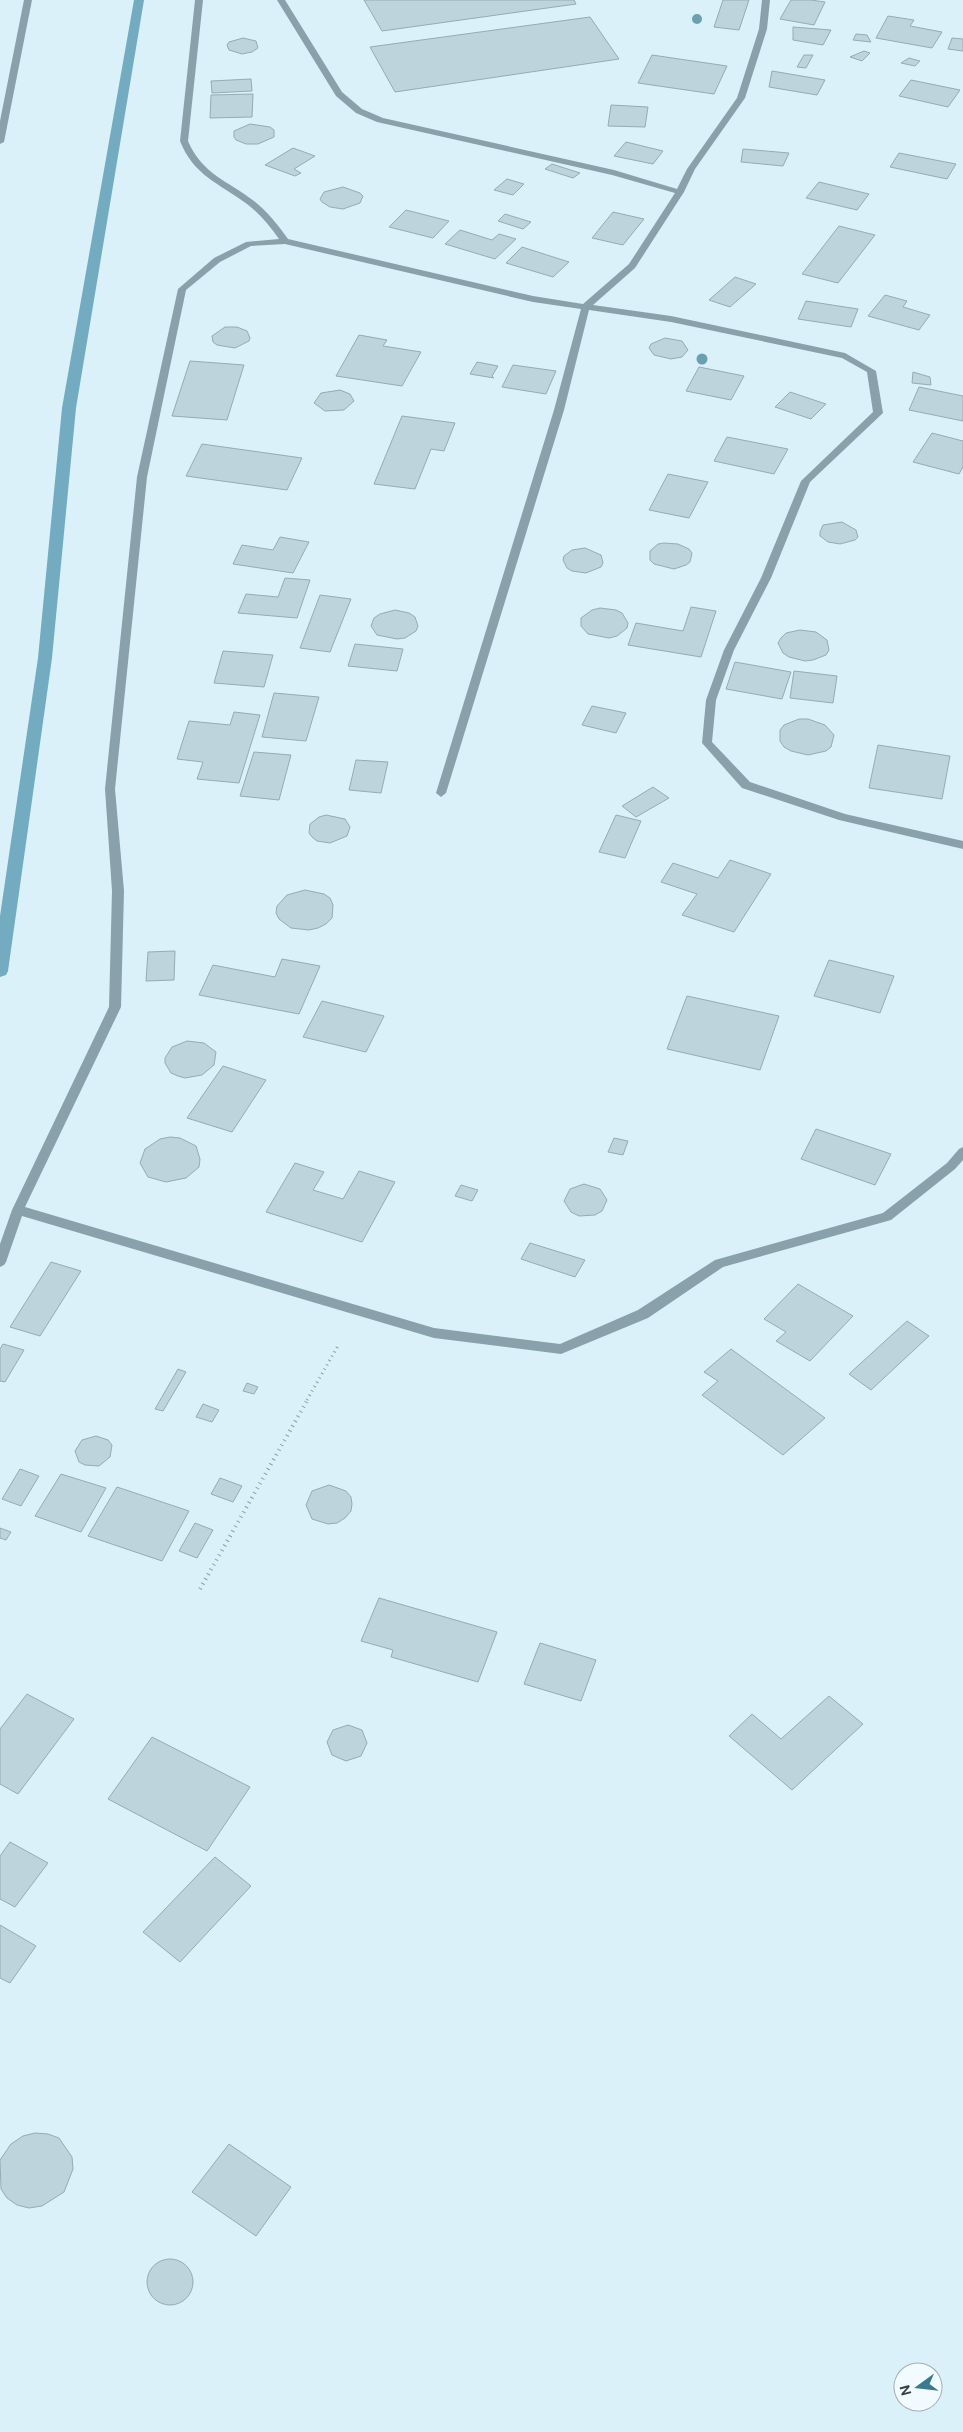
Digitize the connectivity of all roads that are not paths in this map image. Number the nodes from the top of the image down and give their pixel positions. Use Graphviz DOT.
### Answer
graph roads {
  1 [pos="28,0"];
  2 [pos="199,0"];
  3 [pos="280,0"];
  4 [pos="766,0"];
  5 [pos="0,142"];
  6 [pos="680,192"];
  7 [pos="285,241"];
  8 [pos="586,306"];
  9 [pos="441,793"];
  10 [pos="963,845"];
  11 [pos="963,1152"];
  12 [pos="18,1210"];
  13 [pos="0,1262"];
  1 -- 5 [label="street"];
  2 -- 7 [label="street"];
  3 -- 6 [label="street"];
  4 -- 6 [label="street"];
  6 -- 8 [label="street"];
  7 -- 8 [label="street"];
  7 -- 12 [label="street"];
  8 -- 9 [label="street"];
  8 -- 10 [label="street"];
  11 -- 12 [label="street"];
  12 -- 13 [label="street"];
}
